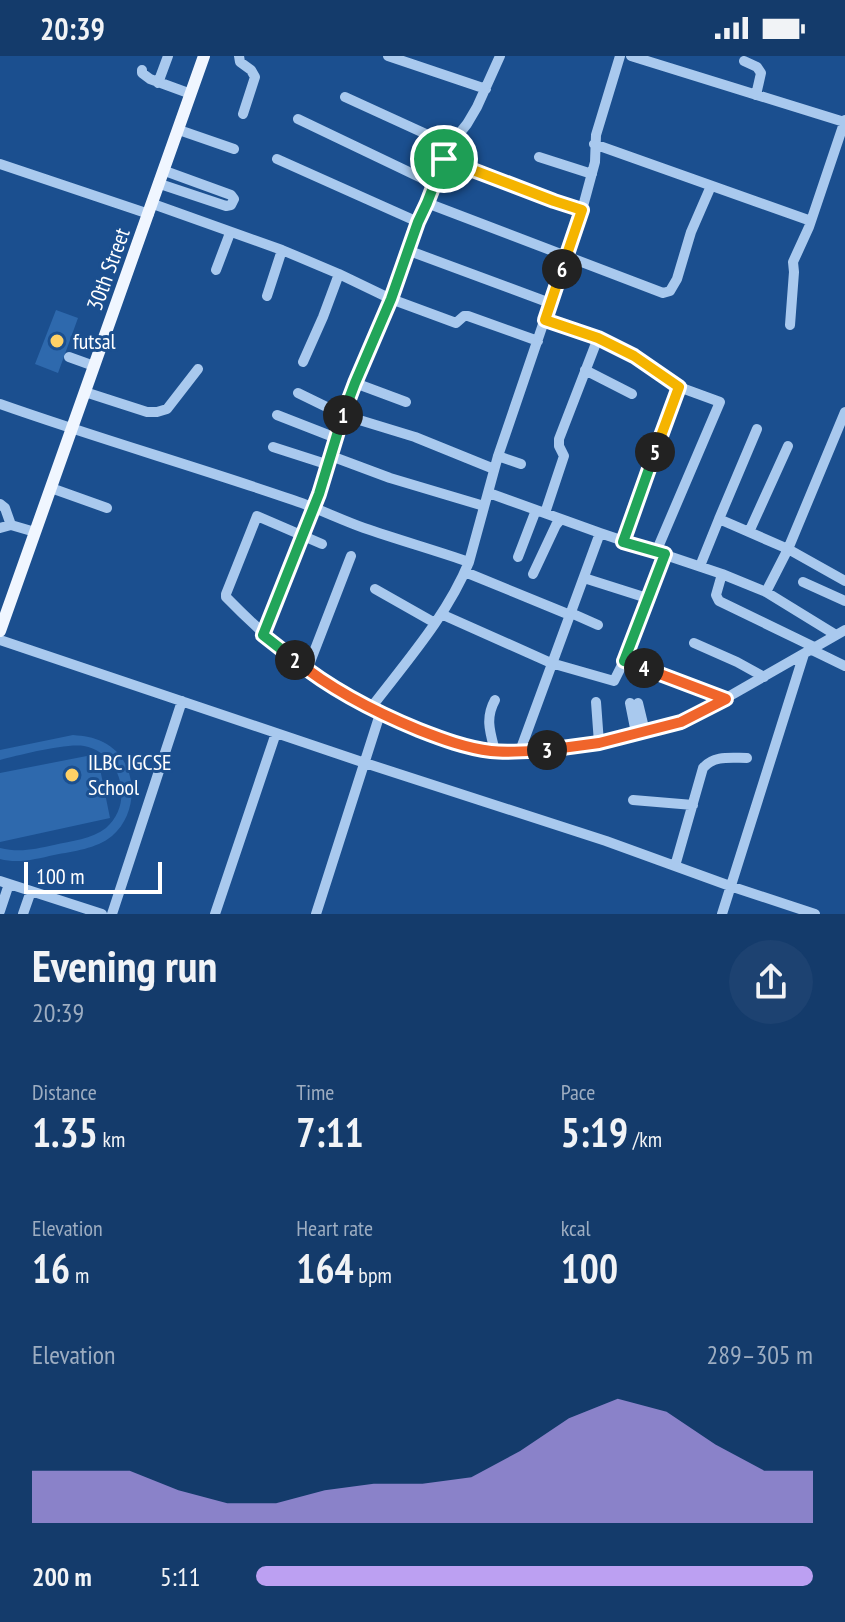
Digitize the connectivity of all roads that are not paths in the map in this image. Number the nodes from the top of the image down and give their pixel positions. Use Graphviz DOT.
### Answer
graph roads {
  1 [pos="168,56"];
  2 [pos="204,56"];
  3 [pos="239,56"];
  4 [pos="388,56"];
  5 [pos="500,56"];
  6 [pos="620,56"];
  7 [pos="631,56"];
  8 [pos="744,61"];
  9 [pos="142,70"];
  10 [pos="158,83"];
  11 [pos="486,89"];
  12 [pos="191,94"];
  13 [pos="756,95"];
  14 [pos="345,97"];
  15 [pos="243,114"];
  16 [pos="298,119"];
  17 [pos="844,121"];
  18 [pos="179,130"];
  19 [pos="594,144"];
  20 [pos="450,145"];
  21 [pos="234,149"];
  22 [pos="539,157"];
  23 [pos="277,159"];
  24 [pos="444,159"];
  25 [pos="0,164"];
  26 [pos="165,171"];
  27 [pos="592,174"];
  28 [pos="160,184"];
  29 [pos="434,184"];
  30 [pos="711,186"];
  31 [pos="427,203"];
  32 [pos="151,209"];
  33 [pos="582,210"];
  34 [pos="811,221"];
  35 [pos="418,222"];
  36 [pos="230,233"];
  37 [pos="282,250"];
  38 [pos="407,250"];
  39 [pos="566,256"];
  40 [pos="216,270"];
  41 [pos="339,274"];
  42 [pos="267,296"];
  43 [pos="391,299"];
  44 [pos="550,303"];
  45 [pos="545,320"];
  46 [pos="790,325"];
  47 [pos="598,338"];
  48 [pos="538,341"];
  49 [pos="69,357"];
  50 [pos="303,362"];
  51 [pos="94,366"];
  52 [pos="198,369"];
  53 [pos="585,370"];
  54 [pos="355,383"];
  55 [pos="679,387"];
  56 [pos="85,392"];
  57 [pos="298,393"];
  58 [pos="632,394"];
  59 [pos="406,402"];
  60 [pos="0,404"];
  61 [pos="845,412"];
  62 [pos="277,415"];
  63 [pos="343,415"];
  64 [pos="72,429"];
  65 [pos="757,429"];
  66 [pos="336,438"];
  67 [pos="788,446"];
  68 [pos="273,447"];
  69 [pos="498,456"];
  70 [pos="330,460"];
  71 [pos="521,464"];
  72 [pos="494,469"];
  73 [pos="51,488"];
  74 [pos="489,493"];
  75 [pos="0,504"];
  76 [pos="484,506"];
  77 [pos="107,508"];
  78 [pos="313,508"];
  79 [pos="540,511"];
  80 [pos="561,519"];
  81 [pos="719,519"];
  82 [pos="5,526"];
  83 [pos="35,532"];
  84 [pos="749,532"];
  85 [pos="600,533"];
  86 [pos="302,535"];
  87 [pos="623,542"];
  88 [pos="322,544"];
  89 [pos="788,549"];
  90 [pos="661,553"];
  91 [pos="351,556"];
  92 [pos="518,557"];
  93 [pos="700,566"];
  94 [pos="467,567"];
  95 [pos="533,574"];
  96 [pos="722,574"];
  97 [pos="584,578"];
  98 [pos="845,581"];
  99 [pos="803,582"];
  100 [pos="375,589"];
  101 [pos="766,592"];
  102 [pos="647,598"];
  103 [pos="845,601"];
  104 [pos="3,611"];
  105 [pos="570,614"];
  106 [pos="438,618"];
  107 [pos="598,625"];
  108 [pos="0,631"];
  109 [pos="841,632"];
  110 [pos="263,635"];
  111 [pos="0,640"];
  112 [pos="694,643"];
  113 [pos="809,650"];
  114 [pos="624,661"];
  115 [pos="551,663"];
  116 [pos="845,666"];
  117 [pos="307,670"];
  118 [pos="764,677"];
  119 [pos="726,699"];
  120 [pos="495,700"];
  121 [pos="182,701"];
  122 [pos="596,702"];
  123 [pos="634,703"];
  124 [pos="375,712"];
  125 [pos="640,732"];
  126 [pos="276,733"];
  127 [pos="599,743"];
  128 [pos="495,751"];
  129 [pos="520,751"];
  130 [pos="747,758"];
  131 [pos="365,763"];
  132 [pos="633,800"];
  133 [pos="693,805"];
  134 [pos="675,866"];
  135 [pos="4,883"];
  136 [pos="730,886"];
  137 [pos="31,891"];
  138 [pos="791,910"];
  139 [pos="0,911"];
  140 [pos="23,914"];
  141 [pos="102,914"];
  142 [pos="112,914"];
  143 [pos="215,914"];
  144 [pos="316,914"];
  145 [pos="722,914"];
  146 [pos="815,914"];
  1 -- 10 [label="street"];
  2 -- 12 [label="main road, 30th Street"];
  3 -- 15 [label="street"];
  4 -- 11 [label="street"];
  5 -- 11 [label="street"];
  6 -- 19 [label="street"];
  7 -- 13 [label="street"];
  8 -- 13 [label="street"];
  9 -- 10 [label="street"];
  10 -- 12 [label="street"];
  11 -- 20 [label="street"];
  12 -- 18 [label="main road, 30th Street"];
  13 -- 17 [label="street"];
  14 -- 20 [label="street"];
  16 -- 29 [label="street"];
  17 -- 34 [label="street"];
  18 -- 21 [label="street"];
  18 -- 26 [label="main road, 30th Street"];
  19 -- 27 [label="street"];
  19 -- 30 [label="street"];
  20 -- 24 [label="street"];
  22 -- 27 [label="street"];
  23 -- 35 [label="street"];
  24 -- 29 [label="street"];
  24 -- 33 [label="street"];
  25 -- 32 [label="street"];
  26 -- 28 [label="main road, 30th Street"];
  26 -- 28 [label="street"];
  27 -- 33 [label="street"];
  28 -- 32 [label="main road, 30th Street"];
  29 -- 31 [label="street"];
  30 -- 34 [label="street"];
  30 -- 39 [label="street"];
  31 -- 35 [label="street"];
  31 -- 39 [label="street"];
  32 -- 36 [label="street"];
  32 -- 51 [label="main road, 30th Street"];
  33 -- 39 [label="street"];
  34 -- 46 [label="street"];
  35 -- 38 [label="street"];
  36 -- 37 [label="street"];
  36 -- 40 [label="street"];
  37 -- 41 [label="street"];
  37 -- 42 [label="street"];
  38 -- 43 [label="street"];
  38 -- 44 [label="street"];
  39 -- 44 [label="street"];
  41 -- 43 [label="street"];
  41 -- 50 [label="street"];
  43 -- 48 [label="street"];
  43 -- 54 [label="street"];
  44 -- 45 [label="street"];
  45 -- 47 [label="street"];
  45 -- 48 [label="street"];
  47 -- 53 [label="street"];
  47 -- 55 [label="street"];
  48 -- 69 [label="street"];
  49 -- 51 [label="street"];
  51 -- 56 [label="main road, 30th Street"];
  52 -- 56 [label="street"];
  53 -- 58 [label="street"];
  53 -- 79 [label="street"];
  54 -- 59 [label="street"];
  54 -- 63 [label="street"];
  55 -- 87 [label="street"];
  55 -- 90 [label="street"];
  56 -- 64 [label="main road, 30th Street"];
  57 -- 63 [label="street"];
  60 -- 64 [label="street"];
  61 -- 89 [label="street"];
  62 -- 66 [label="street"];
  63 -- 66 [label="street"];
  63 -- 72 [label="street"];
  64 -- 73 [label="main road, 30th Street"];
  64 -- 78 [label="street"];
  65 -- 81 [label="street"];
  66 -- 70 [label="street"];
  67 -- 84 [label="street"];
  68 -- 70 [label="street"];
  69 -- 71 [label="street"];
  69 -- 72 [label="street"];
  70 -- 76 [label="street"];
  70 -- 78 [label="street"];
  72 -- 74 [label="street"];
  73 -- 77 [label="street"];
  73 -- 83 [label="main road, 30th Street"];
  74 -- 76 [label="street"];
  74 -- 79 [label="street"];
  75 -- 82 [label="street"];
  76 -- 94 [label="street"];
  78 -- 86 [label="street"];
  78 -- 94 [label="street"];
  79 -- 80 [label="street"];
  79 -- 92 [label="street"];
  80 -- 85 [label="street"];
  80 -- 95 [label="street"];
  81 -- 84 [label="street"];
  81 -- 93 [label="street"];
  82 -- 83 [label="street"];
  83 -- 104 [label="main road, 30th Street"];
  84 -- 89 [label="street"];
  85 -- 87 [label="street"];
  85 -- 97 [label="street"];
  86 -- 88 [label="street"];
  86 -- 110 [label="street"];
  86 -- 110 [label="street"];
  87 -- 90 [label="street"];
  89 -- 98 [label="street"];
  89 -- 101 [label="street"];
  90 -- 93 [label="street"];
  90 -- 102 [label="street"];
  91 -- 117 [label="street"];
  93 -- 96 [label="street"];
  94 -- 105 [label="street"];
  94 -- 106 [label="street"];
  96 -- 101 [label="street"];
  96 -- 113 [label="street"];
  97 -- 102 [label="street"];
  97 -- 105 [label="street"];
  99 -- 103 [label="street"];
  100 -- 106 [label="street"];
  101 -- 109 [label="street"];
  102 -- 114 [label="street"];
  104 -- 108 [label="main road, 30th Street"];
  105 -- 107 [label="street"];
  105 -- 115 [label="street"];
  106 -- 115 [label="street"];
  106 -- 124 [label="street"];
  109 -- 113 [label="street"];
  110 -- 117 [label="street"];
  111 -- 121 [label="street"];
  112 -- 118 [label="street"];
  113 -- 116 [label="street"];
  113 -- 118 [label="street"];
  113 -- 136 [label="street"];
  114 -- 115 [label="street"];
  114 -- 119 [label="street"];
  115 -- 129 [label="street"];
  117 -- 124 [label="street"];
  118 -- 119 [label="street"];
  119 -- 125 [label="street"];
  120 -- 128 [label="street"];
  121 -- 126 [label="street"];
  121 -- 142 [label="street"];
  122 -- 127 [label="street"];
  123 -- 125 [label="street"];
  124 -- 128 [label="street"];
  124 -- 131 [label="street"];
  125 -- 127 [label="street"];
  126 -- 131 [label="street"];
  126 -- 143 [label="street"];
  127 -- 129 [label="street"];
  128 -- 129 [label="street"];
  130 -- 133 [label="street"];
  131 -- 134 [label="street"];
  131 -- 144 [label="street"];
  132 -- 133 [label="street"];
  133 -- 134 [label="street"];
  134 -- 136 [label="street"];
  135 -- 137 [label="street"];
  135 -- 139 [label="street"];
  136 -- 138 [label="street"];
  136 -- 145 [label="street"];
  137 -- 140 [label="street"];
  137 -- 141 [label="street"];
  138 -- 146 [label="street"];
}
